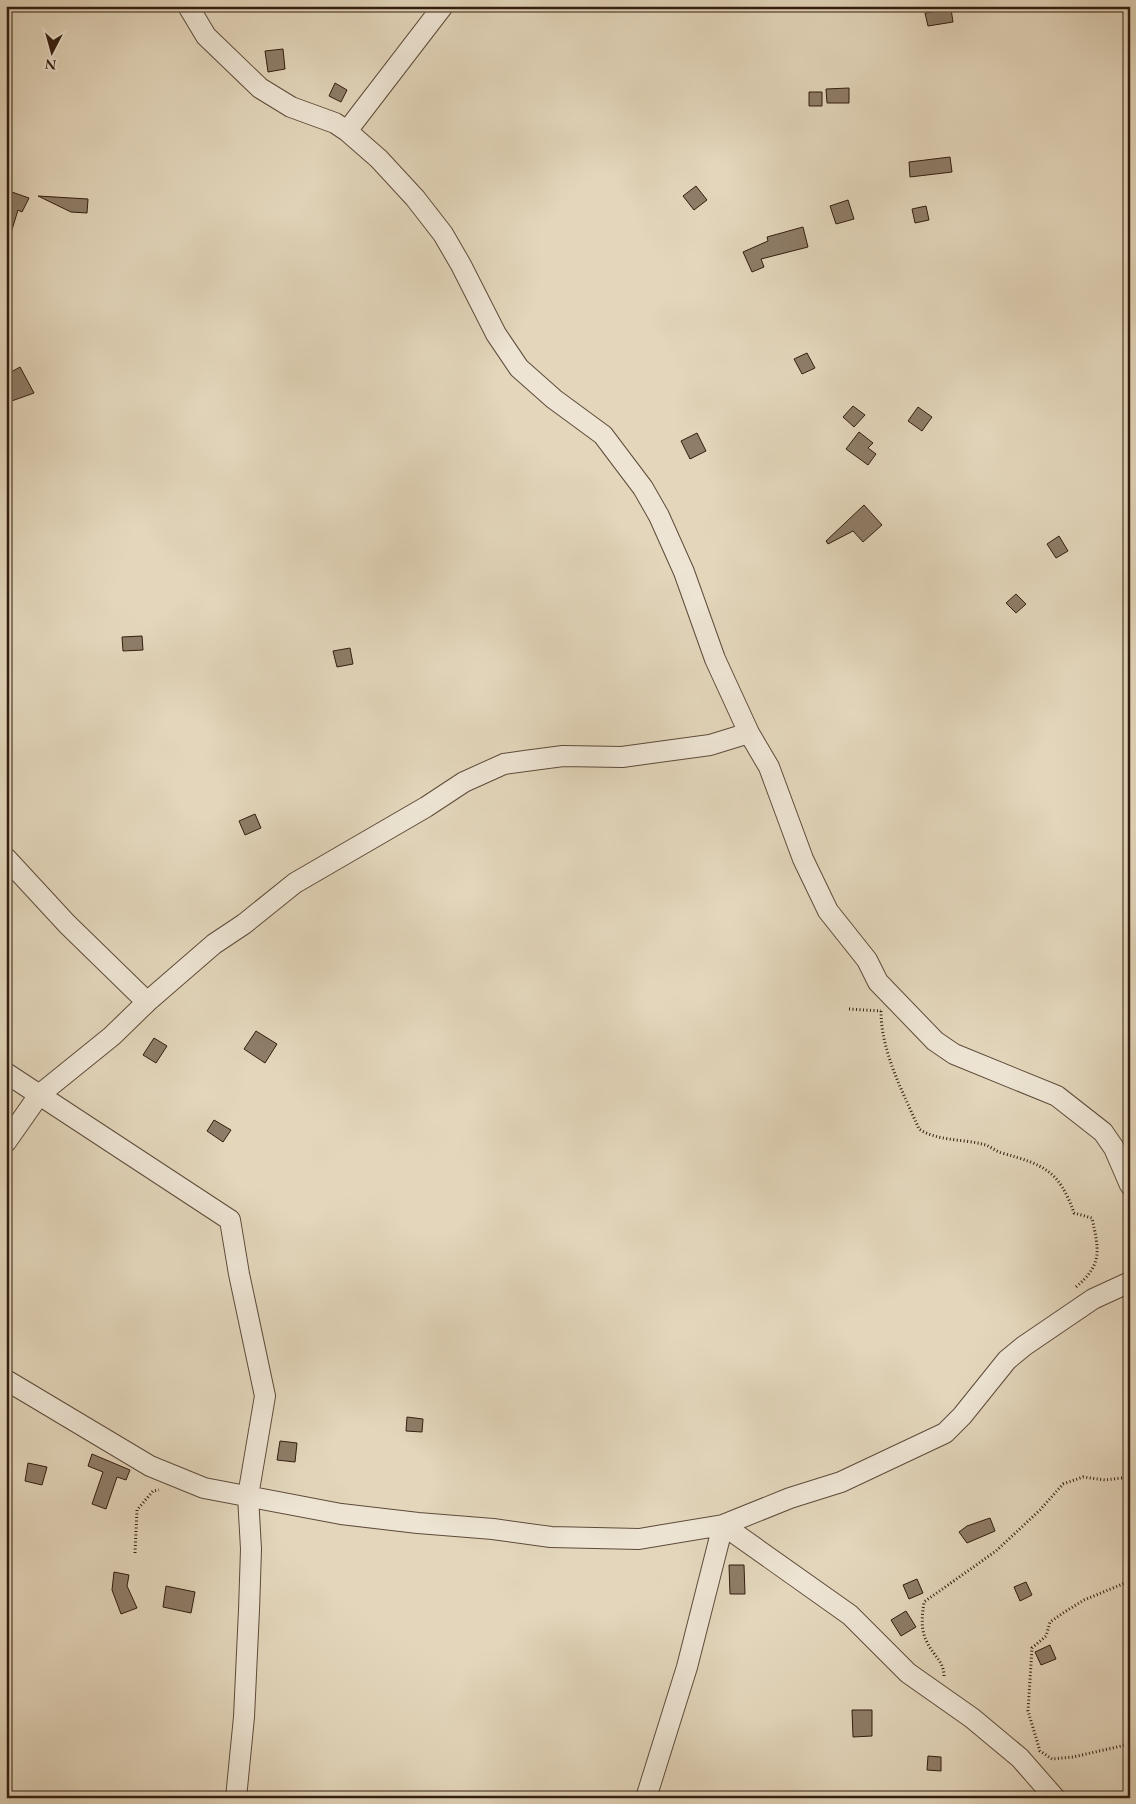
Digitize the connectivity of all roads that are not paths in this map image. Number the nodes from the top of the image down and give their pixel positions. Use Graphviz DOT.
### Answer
graph roads {
  1 [pos="188,6"];
  2 [pos="444,6"];
  3 [pos="347,131"];
  4 [pos="749,733"];
  5 [pos="6,858"];
  6 [pos="147,1002"];
  7 [pos="6,1073"];
  8 [pos="39,1095"];
  9 [pos="6,1142"];
  10 [pos="1130,1185"];
  11 [pos="1130,1282"];
  12 [pos="6,1380"];
  13 [pos="248,1496"];
  14 [pos="723,1525"];
  15 [pos="236,1798"];
  16 [pos="646,1798"];
  17 [pos="1055,1798"];
  1 -- 3 [label="street"];
  2 -- 3 [label="street"];
  3 -- 4 [label="street"];
  4 -- 6 [label="street"];
  4 -- 10 [label="street"];
  5 -- 6 [label="street"];
  6 -- 8 [label="street"];
  7 -- 8 [label="street"];
  8 -- 9 [label="street"];
  8 -- 13 [label="street"];
  11 -- 14 [label="street"];
  12 -- 13 [label="street"];
  13 -- 14 [label="street"];
  13 -- 15 [label="street"];
  14 -- 16 [label="street"];
  14 -- 17 [label="street"];
}
